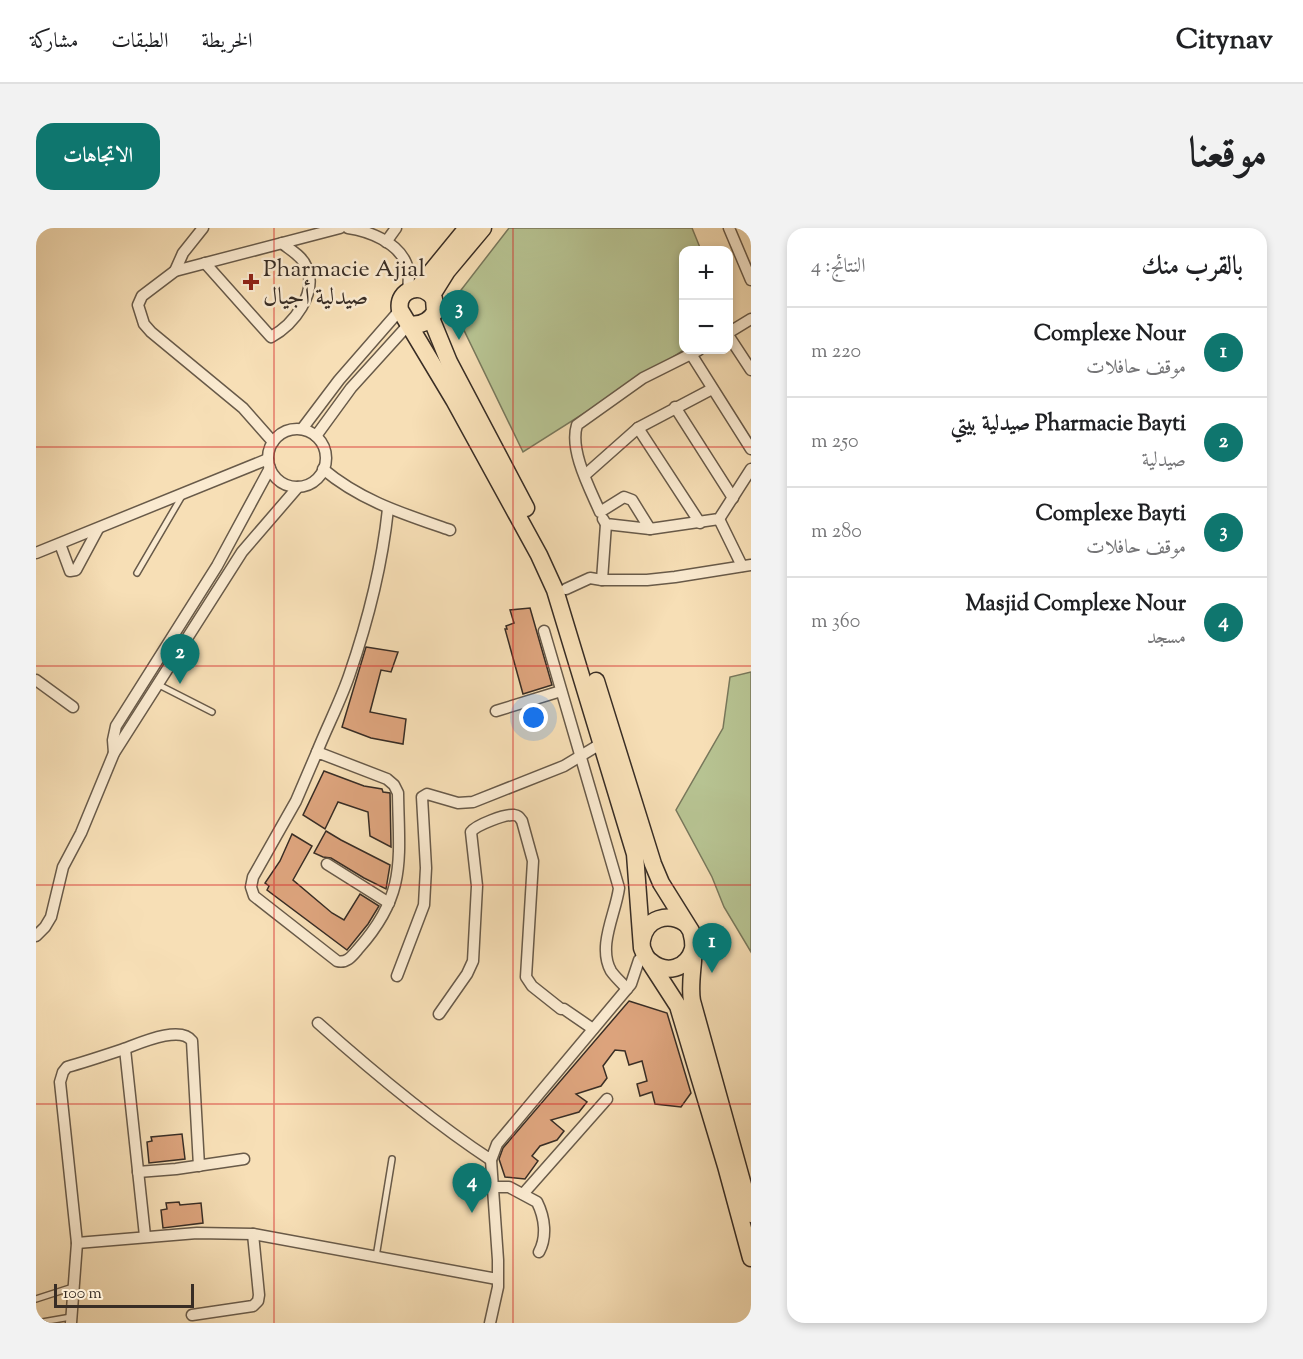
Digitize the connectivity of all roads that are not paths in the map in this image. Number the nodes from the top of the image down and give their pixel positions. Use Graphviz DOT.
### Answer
graph roads {
  1 [pos="203,228"];
  2 [pos="340,228"];
  3 [pos="348,228"];
  4 [pos="396,228"];
  5 [pos="467,228"];
  6 [pos="483,228"];
  7 [pos="729,228"];
  8 [pos="386,242"];
  9 [pos="282,243"];
  10 [pos="205,263"];
  11 [pos="175,271"];
  12 [pos="751,280"];
  13 [pos="419,291"];
  14 [pos="405,317"];
  15 [pos="431,318"];
  16 [pos="751,319"];
  17 [pos="733,331"];
  18 [pos="733,341"];
  19 [pos="691,354"];
  20 [pos="696,354"];
  21 [pos="751,370"];
  22 [pos="712,389"];
  23 [pos="675,407"];
  24 [pos="638,428"];
  25 [pos="302,429"];
  26 [pos="316,436"];
  27 [pos="273,442"];
  28 [pos="751,449"];
  29 [pos="269,464"];
  30 [pos="751,468"];
  31 [pos="323,469"];
  32 [pos="585,475"];
  33 [pos="298,487"];
  34 [pos="183,495"];
  35 [pos="733,498"];
  36 [pos="388,509"];
  37 [pos="600,512"];
  38 [pos="719,519"];
  39 [pos="700,523"];
  40 [pos="606,524"];
  41 [pos="98,529"];
  42 [pos="650,529"];
  43 [pos="450,530"];
  44 [pos="60,544"];
  45 [pos="36,553"];
  46 [pos="747,565"];
  47 [pos="137,573"];
  48 [pos="602,580"];
  49 [pos="566,589"];
  50 [pos="544,631"];
  51 [pos="36,680"];
  52 [pos="159,685"];
  53 [pos="141,687"];
  54 [pos="561,692"];
  55 [pos="152,696"];
  56 [pos="73,707"];
  57 [pos="496,711"];
  58 [pos="212,712"];
  59 [pos="602,743"];
  60 [pos="317,752"];
  61 [pos="114,753"];
  62 [pos="580,757"];
  63 [pos="327,864"];
  64 [pos="389,903"];
  65 [pos="685,923"];
  66 [pos="36,936"];
  67 [pos="693,948"];
  68 [pos="645,952"];
  69 [pos="397,976"];
  70 [pos="627,989"];
  71 [pos="439,1014"];
  72 [pos="318,1023"];
  73 [pos="590,1033"];
  74 [pos="125,1049"];
  75 [pos="607,1099"];
  76 [pos="244,1159"];
  77 [pos="392,1159"];
  78 [pos="491,1160"];
  79 [pos="199,1167"];
  80 [pos="138,1172"];
  81 [pos="493,1187"];
  82 [pos="523,1194"];
  83 [pos="751,1214"];
  84 [pos="253,1234"];
  85 [pos="145,1236"];
  86 [pos="77,1243"];
  87 [pos="539,1252"];
  88 [pos="376,1257"];
  89 [pos="751,1258"];
  90 [pos="497,1279"];
  91 [pos="73,1287"];
  92 [pos="36,1299"];
  93 [pos="192,1315"];
  94 [pos="71,1320"];
  95 [pos="36,1323"];
  96 [pos="81,1323"];
  97 [pos="490,1323"];
  1 -- 11 [label="street"];
  2 -- 9 [label="street"];
  3 -- 8 [label="street"];
  4 -- 8 [label="street"];
  5 -- 13 [label="main road"];
  6 -- 13 [label="main road"];
  7 -- 12 [label="street"];
  8 -- 13 [label="street"];
  9 -- 10 [label="street"];
  9 -- 10 [label="street"];
  10 -- 11 [label="street"];
  11 -- 27 [label="street"];
  13 -- 14 [label="main road"];
  13 -- 15 [label="main road"];
  14 -- 15 [label="main road"];
  14 -- 25 [label="street"];
  14 -- 26 [label="street"];
  14 -- 59 [label="main road"];
  15 -- 49 [label="main road"];
  16 -- 17 [label="street"];
  18 -- 21 [label="street"];
  19 -- 32 [label="street"];
  20 -- 22 [label="street"];
  22 -- 23 [label="street"];
  22 -- 28 [label="street"];
  23 -- 24 [label="street"];
  23 -- 35 [label="street"];
  24 -- 32 [label="street"];
  24 -- 39 [label="street"];
  25 -- 26 [label="street"];
  25 -- 27 [label="street"];
  26 -- 31 [label="street"];
  27 -- 29 [label="street"];
  29 -- 33 [label="street"];
  29 -- 34 [label="street"];
  29 -- 53 [label="street"];
  30 -- 35 [label="street"];
  31 -- 33 [label="street"];
  31 -- 36 [label="street"];
  32 -- 37 [label="street"];
  33 -- 52 [label="street"];
  34 -- 41 [label="street"];
  34 -- 47 [label="lane"];
  35 -- 38 [label="street"];
  36 -- 43 [label="street"];
  36 -- 60 [label="street"];
  37 -- 40 [label="street"];
  37 -- 42 [label="street"];
  38 -- 39 [label="street"];
  38 -- 46 [label="street"];
  39 -- 42 [label="street"];
  40 -- 42 [label="street"];
  40 -- 48 [label="street"];
  41 -- 44 [label="street"];
  41 -- 44 [label="street"];
  44 -- 45 [label="street"];
  46 -- 48 [label="street"];
  48 -- 49 [label="street"];
  49 -- 65 [label="main road"];
  50 -- 54 [label="street"];
  51 -- 56 [label="street"];
  52 -- 55 [label="street"];
  52 -- 58 [label="lane"];
  53 -- 55 [label="street"];
  53 -- 61 [label="street"];
  54 -- 57 [label="street"];
  54 -- 62 [label="street"];
  55 -- 61 [label="street"];
  59 -- 62 [label="street"];
  59 -- 68 [label="main road"];
  60 -- 64 [label="street"];
  60 -- 64 [label="street"];
  61 -- 66 [label="street"];
  62 -- 69 [label="street"];
  62 -- 70 [label="street"];
  63 -- 64 [label="street"];
  65 -- 67 [label="main road"];
  65 -- 68 [label="main road"];
  67 -- 68 [label="main road"];
  67 -- 83 [label="main road"];
  68 -- 70 [label="street"];
  68 -- 89 [label="main road"];
  70 -- 73 [label="street"];
  71 -- 73 [label="street"];
  72 -- 78 [label="street"];
  73 -- 78 [label="street"];
  74 -- 79 [label="street"];
  74 -- 80 [label="street"];
  74 -- 86 [label="street"];
  75 -- 82 [label="street"];
  76 -- 79 [label="street"];
  77 -- 88 [label="lane"];
  78 -- 81 [label="street"];
  79 -- 80 [label="street"];
  80 -- 85 [label="street"];
  81 -- 82 [label="street"];
  81 -- 90 [label="street"];
  82 -- 87 [label="street"];
  84 -- 85 [label="street"];
  84 -- 88 [label="street"];
  84 -- 93 [label="street"];
  85 -- 86 [label="street"];
  86 -- 91 [label="street"];
  88 -- 90 [label="street"];
  90 -- 97 [label="street"];
  91 -- 92 [label="lane"];
  91 -- 94 [label="street"];
  94 -- 95 [label="lane"];
  94 -- 96 [label="street"];
}
